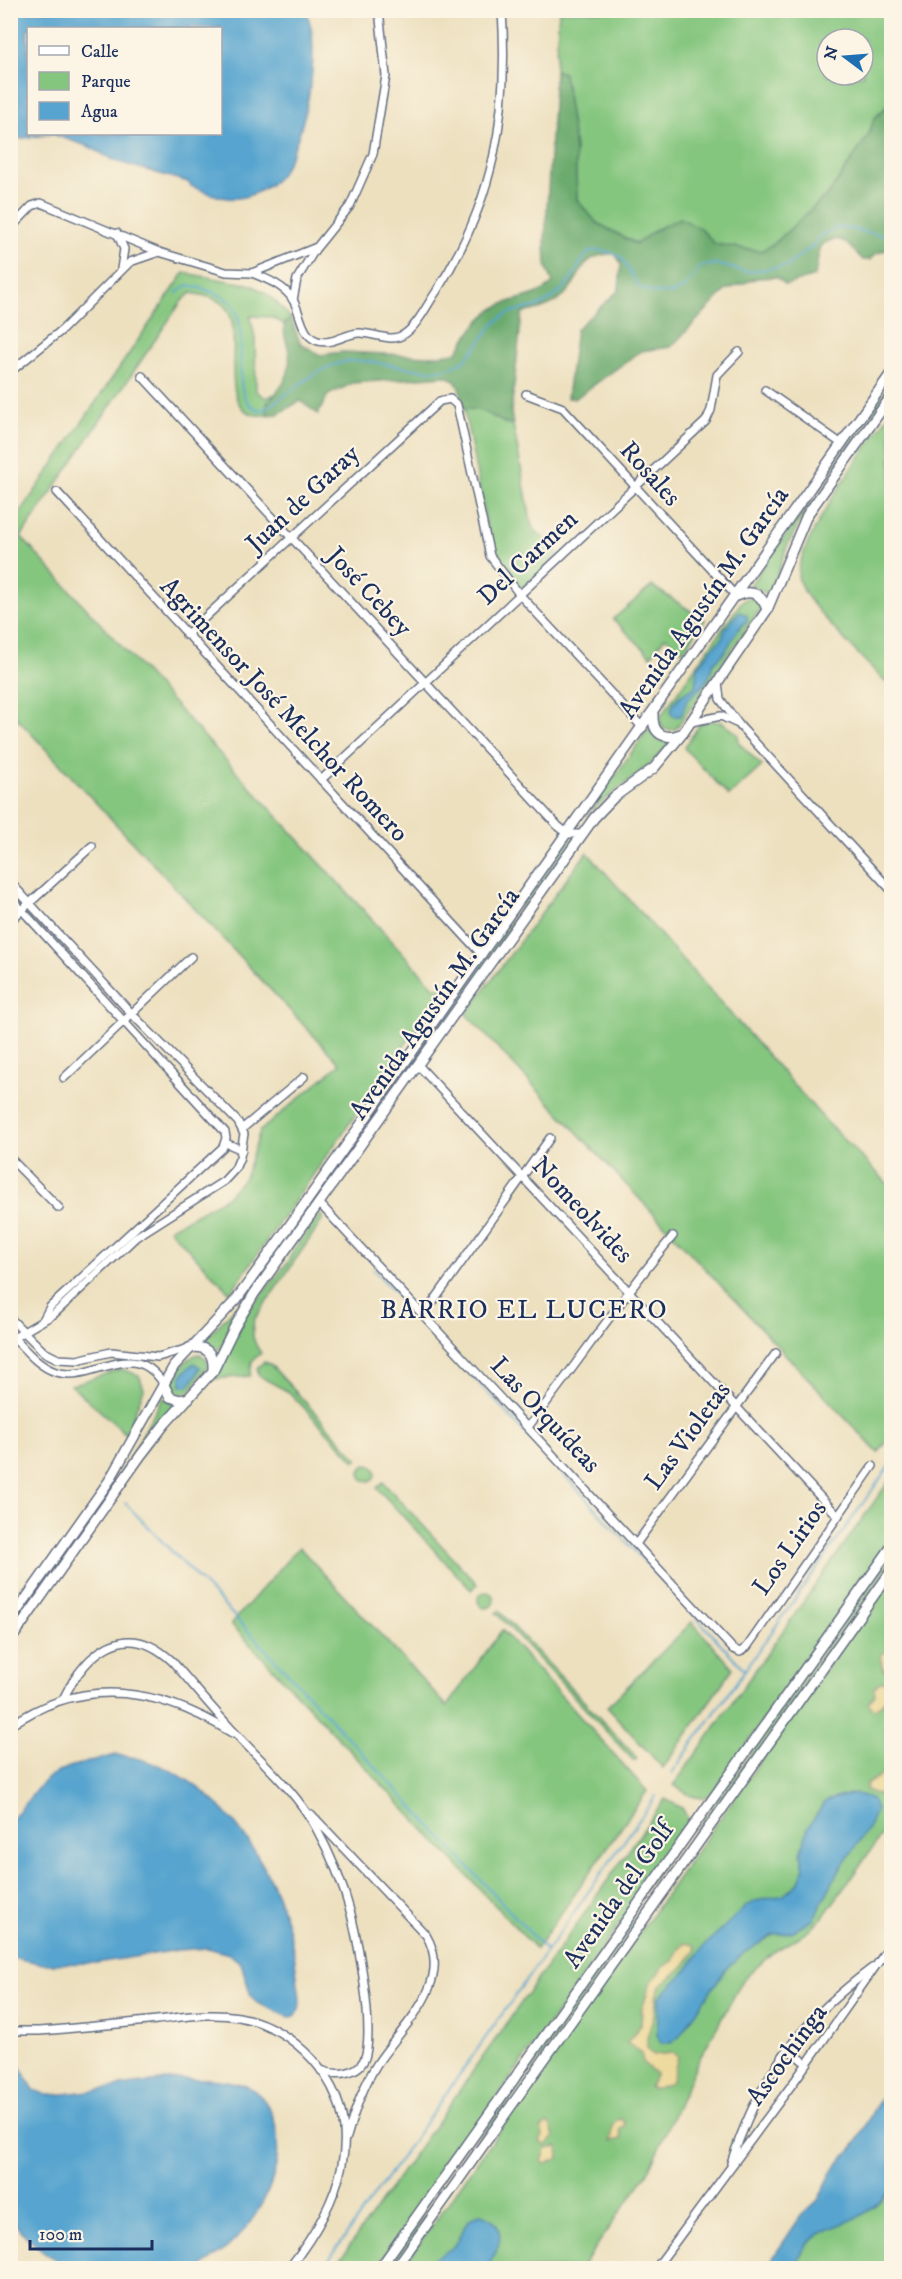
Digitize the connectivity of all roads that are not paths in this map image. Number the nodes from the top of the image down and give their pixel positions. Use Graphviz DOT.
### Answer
graph roads {
  1 [pos="379,10"];
  2 [pos="502,10"];
  3 [pos="10,228"];
  4 [pos="117,233"];
  5 [pos="317,247"];
  6 [pos="159,252"];
  7 [pos="121,269"];
  8 [pos="252,273"];
  9 [pos="293,300"];
  10 [pos="739,352"];
  11 [pos="10,372"];
  12 [pos="891,372"];
  13 [pos="142,376"];
  14 [pos="765,390"];
  15 [pos="526,394"];
  16 [pos="891,395"];
  17 [pos="842,444"];
  18 [pos="634,488"];
  19 [pos="57,492"];
  20 [pos="291,540"];
  21 [pos="520,595"];
  22 [pos="736,596"];
  23 [pos="767,610"];
  24 [pos="186,635"];
  25 [pos="718,682"];
  26 [pos="425,683"];
  27 [pos="653,714"];
  28 [pos="691,722"];
  29 [pos="740,726"];
  30 [pos="643,728"];
  31 [pos="683,733"];
  32 [pos="321,780"];
  33 [pos="568,834"];
  34 [pos="582,834"];
  35 [pos="92,846"];
  36 [pos="10,882"];
  37 [pos="891,891"];
  38 [pos="10,897"];
  39 [pos="29,903"];
  40 [pos="22,910"];
  41 [pos="10,921"];
  42 [pos="482,955"];
  43 [pos="191,957"];
  44 [pos="132,1014"];
  45 [pos="124,1021"];
  46 [pos="418,1065"];
  47 [pos="304,1077"];
  48 [pos="64,1078"];
  49 [pos="232,1116"];
  50 [pos="221,1127"];
  51 [pos="243,1128"];
  52 [pos="550,1138"];
  53 [pos="226,1143"];
  54 [pos="242,1150"];
  55 [pos="10,1158"];
  56 [pos="523,1178"];
  57 [pos="320,1204"];
  58 [pos="59,1208"];
  59 [pos="149,1215"];
  60 [pos="159,1223"];
  61 [pos="673,1236"];
  62 [pos="629,1292"];
  63 [pos="424,1315"];
  64 [pos="10,1318"];
  65 [pos="43,1320"];
  66 [pos="23,1331"];
  67 [pos="12,1337"];
  68 [pos="189,1348"];
  69 [pos="776,1353"];
  70 [pos="133,1354"];
  71 [pos="77,1359"];
  72 [pos="69,1360"];
  73 [pos="133,1363"];
  74 [pos="213,1371"];
  75 [pos="78,1373"];
  76 [pos="69,1374"];
  77 [pos="163,1383"];
  78 [pos="191,1397"];
  79 [pos="735,1406"];
  80 [pos="528,1427"];
  81 [pos="873,1466"];
  82 [pos="838,1516"];
  83 [pos="636,1544"];
  84 [pos="891,1546"];
  85 [pos="891,1570"];
  86 [pos="10,1620"];
  87 [pos="10,1641"];
  88 [pos="740,1652"];
  89 [pos="203,1696"];
  90 [pos="63,1699"];
  91 [pos="193,1711"];
  92 [pos="10,1726"];
  93 [pos="238,1736"];
  94 [pos="300,1802"];
  95 [pos="345,1849"];
  96 [pos="330,1858"];
  97 [pos="891,1943"];
  98 [pos="877,1964"];
  99 [pos="10,2031"];
  100 [pos="787,2048"];
  101 [pos="363,2060"];
  102 [pos="807,2064"];
  103 [pos="321,2070"];
  104 [pos="374,2070"];
  105 [pos="345,2145"];
  106 [pos="729,2169"];
  107 [pos="289,2268"];
  108 [pos="380,2268"];
  109 [pos="396,2268"];
  110 [pos="656,2268"];
  1 -- 5 [label="street"];
  2 -- 9 [label="street"];
  3 -- 4 [label="street"];
  4 -- 6 [label="street"];
  4 -- 7 [label="street"];
  5 -- 8 [label="street"];
  5 -- 9 [label="street"];
  6 -- 7 [label="street"];
  6 -- 8 [label="street"];
  7 -- 11 [label="street"];
  8 -- 9 [label="street"];
  10 -- 18 [label="street, Del Carmen"];
  12 -- 17 [label="main road, Avenida Agustín M. García"];
  13 -- 20 [label="street, José Cebey"];
  14 -- 17 [label="street"];
  15 -- 18 [label="street, Rosales"];
  16 -- 23 [label="main road, Avenida Agustín M. García"];
  17 -- 22 [label="main road, Avenida Agustín M. García"];
  18 -- 21 [label="street, Del Carmen"];
  18 -- 22 [label="street, Rosales"];
  19 -- 24 [label="street, Agrimensor José Melchor Romero"];
  20 -- 21 [label="street, Juan de Garay"];
  20 -- 24 [label="street, Juan de Garay"];
  20 -- 26 [label="street, José Cebey"];
  21 -- 26 [label="street, Del Carmen"];
  21 -- 30 [label="street"];
  22 -- 23 [label="main road"];
  22 -- 27 [label="main road, Avenida Agustín M. García"];
  23 -- 25 [label="main road, Avenida Agustín M. García"];
  24 -- 32 [label="street, Agrimensor José Melchor Romero"];
  25 -- 28 [label="main road, Avenida Agustín M. García"];
  25 -- 29 [label="street"];
  26 -- 32 [label="street, Del Carmen"];
  26 -- 33 [label="street, José Cebey"];
  27 -- 30 [label="main road, Avenida Agustín M. García"];
  27 -- 31 [label="main road"];
  28 -- 29 [label="street"];
  28 -- 31 [label="main road, Avenida Agustín M. García"];
  29 -- 37 [label="street"];
  30 -- 33 [label="main road, Avenida Agustín M. García"];
  31 -- 34 [label="main road, Avenida Agustín M. García"];
  32 -- 42 [label="street, Agrimensor José Melchor Romero"];
  33 -- 34 [label="street"];
  33 -- 42 [label="main road, Avenida Agustín M. García"];
  34 -- 46 [label="main road, Avenida Agustín M. García"];
  35 -- 39 [label="street"];
  36 -- 39 [label="street"];
  38 -- 40 [label="street"];
  39 -- 40 [label="street"];
  39 -- 44 [label="street"];
  40 -- 41 [label="street"];
  40 -- 45 [label="street"];
  42 -- 68 [label="main road, Avenida Agustín M. García"];
  43 -- 44 [label="street"];
  44 -- 45 [label="street"];
  44 -- 49 [label="street"];
  45 -- 48 [label="street"];
  45 -- 50 [label="street"];
  46 -- 56 [label="street, Nomeolvides"];
  46 -- 57 [label="main road, Avenida Agustín M. García"];
  47 -- 51 [label="street"];
  49 -- 50 [label="street"];
  49 -- 51 [label="street"];
  50 -- 53 [label="street"];
  51 -- 54 [label="street"];
  52 -- 56 [label="street"];
  53 -- 54 [label="street"];
  53 -- 59 [label="street"];
  54 -- 60 [label="street"];
  55 -- 58 [label="street"];
  56 -- 62 [label="street, Nomeolvides"];
  56 -- 63 [label="street"];
  57 -- 63 [label="street, Las Orquídeas"];
  57 -- 74 [label="main road, Avenida Agustín M. García"];
  59 -- 60 [label="street"];
  59 -- 65 [label="street"];
  60 -- 65 [label="street"];
  61 -- 62 [label="street"];
  62 -- 79 [label="street, Nomeolvides"];
  62 -- 80 [label="street"];
  63 -- 80 [label="street, Las Orquídeas"];
  64 -- 66 [label="street"];
  65 -- 66 [label="street"];
  66 -- 67 [label="street"];
  66 -- 72 [label="street"];
  67 -- 76 [label="street"];
  68 -- 70 [label="street"];
  68 -- 74 [label="main road"];
  68 -- 77 [label="main road, Avenida Agustín M. García"];
  69 -- 79 [label="street, Las Violetas"];
  70 -- 71 [label="street"];
  70 -- 73 [label="street"];
  71 -- 72 [label="street"];
  71 -- 75 [label="street"];
  72 -- 76 [label="street"];
  73 -- 75 [label="street"];
  73 -- 77 [label="street"];
  74 -- 78 [label="main road, Avenida Agustín M. García"];
  75 -- 76 [label="street"];
  77 -- 78 [label="main road"];
  77 -- 86 [label="main road, Avenida Agustín M. García"];
  78 -- 87 [label="main road, Avenida Agustín M. García"];
  79 -- 82 [label="street, Nomeolvides"];
  79 -- 83 [label="street, Las Violetas"];
  80 -- 83 [label="street, Las Orquídeas"];
  81 -- 82 [label="street, Los Lirios"];
  82 -- 88 [label="street, Los Lirios"];
  83 -- 88 [label="street, Las Orquídeas"];
  84 -- 108 [label="main road, Avenida del Golf"];
  85 -- 109 [label="main road, Avenida del Golf"];
  89 -- 90 [label="street"];
  89 -- 91 [label="street"];
  89 -- 93 [label="street"];
  90 -- 91 [label="street"];
  90 -- 92 [label="street"];
  91 -- 93 [label="street"];
  93 -- 94 [label="street"];
  94 -- 95 [label="street"];
  94 -- 96 [label="street"];
  95 -- 96 [label="street"];
  95 -- 104 [label="street"];
  96 -- 101 [label="street"];
  97 -- 98 [label="street, Ascochinga"];
  98 -- 100 [label="street, Ascochinga"];
  98 -- 102 [label="street, Ascochinga"];
  99 -- 103 [label="street"];
  100 -- 102 [label="street"];
  100 -- 106 [label="street, Ascochinga"];
  101 -- 103 [label="street"];
  101 -- 104 [label="street"];
  102 -- 106 [label="street, Ascochinga"];
  103 -- 105 [label="street"];
  104 -- 105 [label="street"];
  105 -- 107 [label="street"];
  106 -- 110 [label="street, Ascochinga"];
}
